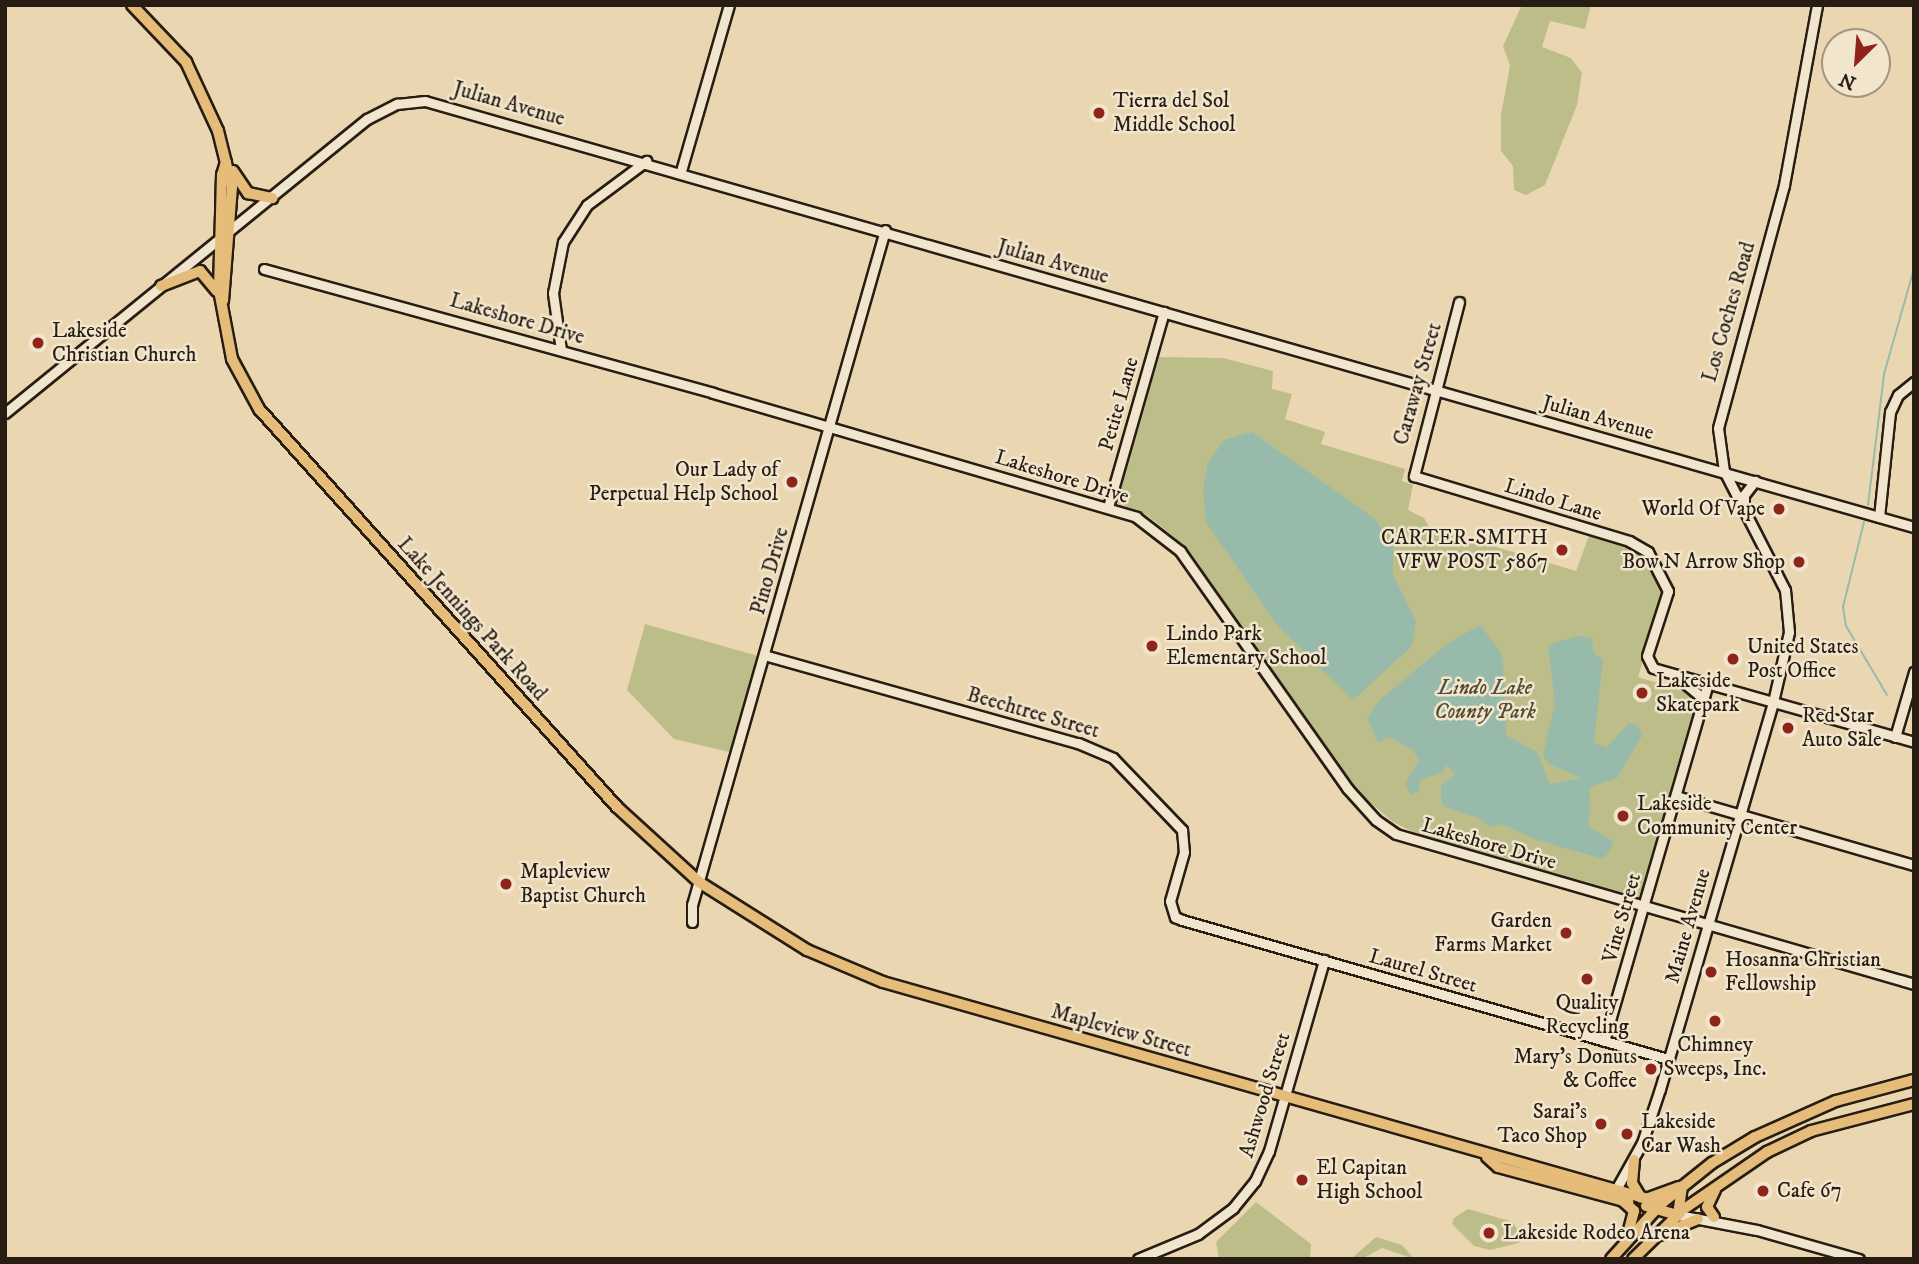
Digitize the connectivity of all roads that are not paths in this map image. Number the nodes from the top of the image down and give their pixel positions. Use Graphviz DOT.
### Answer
graph roads {
  1 [pos="132,5"];
  2 [pos="729,5"];
  3 [pos="1817,5"];
  4 [pos="646,161"];
  5 [pos="226,162"];
  6 [pos="681,171"];
  7 [pos="272,198"];
  8 [pos="885,230"];
  9 [pos="231,231"];
  10 [pos="220,239"];
  11 [pos="264,269"];
  12 [pos="161,286"];
  13 [pos="223,302"];
  14 [pos="1459,302"];
  15 [pos="1164,312"];
  16 [pos="561,350"];
  17 [pos="1914,382"];
  18 [pos="1435,389"];
  19 [pos="5,413"];
  20 [pos="829,426"];
  21 [pos="1724,471"];
  22 [pos="1414,476"];
  23 [pos="1755,481"];
  24 [pos="1108,507"];
  25 [pos="1744,511"];
  26 [pos="1879,517"];
  27 [pos="1914,527"];
  28 [pos="1789,616"];
  29 [pos="764,655"];
  30 [pos="1662,672"];
  31 [pos="1914,672"];
  32 [pos="1709,683"];
  33 [pos="1704,699"];
  34 [pos="1773,702"];
  35 [pos="1895,737"];
  36 [pos="1914,742"];
  37 [pos="1676,796"];
  38 [pos="1738,814"];
  39 [pos="1914,865"];
  40 [pos="699,882"];
  41 [pos="1644,907"];
  42 [pos="1172,911"];
  43 [pos="753,920"];
  44 [pos="692,922"];
  45 [pos="1706,925"];
  46 [pos="1324,961"];
  47 [pos="1914,984"];
  48 [pos="1604,1041"];
  49 [pos="1668,1059"];
  50 [pos="1914,1080"];
  51 [pos="1284,1098"];
  52 [pos="1914,1104"];
  53 [pos="1634,1160"];
  54 [pos="1722,1182"];
  55 [pos="1682,1186"];
  56 [pos="1615,1196"];
  57 [pos="1643,1199"];
  58 [pos="1660,1208"];
  59 [pos="1680,1211"];
  60 [pos="1714,1217"];
  61 [pos="1698,1219"];
  62 [pos="1732,1225"];
  63 [pos="1655,1236"];
  64 [pos="1624,1242"];
  65 [pos="1138,1259"];
  66 [pos="1611,1259"];
  67 [pos="1633,1259"];
  68 [pos="1859,1259"];
  1 -- 5 [label="main road, Lake Jennings Park Road"];
  2 -- 6 [label="street"];
  3 -- 21 [label="street, Los Coches Road"];
  4 -- 6 [label="street, Julian Avenue"];
  4 -- 7 [label="street, Julian Avenue"];
  4 -- 16 [label="street"];
  5 -- 7 [label="main road"];
  5 -- 9 [label="main road, Lake Jennings Park Road"];
  5 -- 10 [label="main road, Lake Jennings Park Road"];
  6 -- 8 [label="street, Julian Avenue"];
  7 -- 9 [label="street, Julian Avenue"];
  8 -- 15 [label="street, Julian Avenue"];
  8 -- 20 [label="street, Pino Drive"];
  9 -- 10 [label="street, Julian Avenue"];
  9 -- 13 [label="main road, Lake Jennings Park Road"];
  10 -- 12 [label="street, Julian Avenue"];
  10 -- 13 [label="main road, Lake Jennings Park Road"];
  11 -- 16 [label="street, Lakeshore Drive"];
  12 -- 13 [label="main road"];
  12 -- 19 [label="street, Julian Avenue"];
  13 -- 40 [label="main road, Lake Jennings Park Road"];
  14 -- 18 [label="street, Caraway Street"];
  15 -- 18 [label="street, Julian Avenue"];
  15 -- 24 [label="street, Petite Lane"];
  16 -- 20 [label="street, Lakeshore Drive"];
  17 -- 26 [label="street"];
  18 -- 21 [label="street, Julian Avenue"];
  18 -- 22 [label="street, Caraway Street"];
  20 -- 24 [label="street, Lakeshore Drive"];
  20 -- 29 [label="street, Pino Drive"];
  21 -- 23 [label="street, Julian Avenue"];
  21 -- 25 [label="street, Los Coches Road"];
  22 -- 30 [label="street, Lindo Lane"];
  23 -- 25 [label="street"];
  23 -- 26 [label="street, Julian Avenue"];
  24 -- 41 [label="street, Lakeshore Drive"];
  25 -- 28 [label="street, Los Coches Road"];
  26 -- 27 [label="street, Julian Avenue"];
  28 -- 34 [label="street, Maine Avenue"];
  29 -- 40 [label="street, Pino Drive"];
  29 -- 42 [label="street, Beechtree Street"];
  30 -- 32 [label="street"];
  30 -- 33 [label="street"];
  31 -- 35 [label="street"];
  32 -- 33 [label="street, Vine Street"];
  32 -- 34 [label="street"];
  33 -- 37 [label="street, Vine Street"];
  34 -- 35 [label="street"];
  34 -- 38 [label="street, Maine Avenue"];
  35 -- 36 [label="street"];
  37 -- 38 [label="street"];
  37 -- 41 [label="street, Vine Street"];
  38 -- 39 [label="street"];
  38 -- 45 [label="street, Maine Avenue"];
  40 -- 43 [label="main road, Lake Jennings Park Road"];
  40 -- 44 [label="street, Pino Drive"];
  41 -- 45 [label="street, Lakeshore Drive"];
  41 -- 48 [label="street, Vine Street"];
  42 -- 46 [label="street, Laurel Street"];
  43 -- 51 [label="main road, Mapleview Street"];
  45 -- 47 [label="street, Lakeshore Drive"];
  45 -- 49 [label="street, Maine Avenue"];
  46 -- 48 [label="street, Laurel Street"];
  46 -- 51 [label="street, Ashwood Street"];
  48 -- 49 [label="street, Laurel Street"];
  49 -- 53 [label="street, Maine Avenue"];
  50 -- 55 [label="highway"];
  51 -- 56 [label="main road, Mapleview Street"];
  51 -- 65 [label="street, Ashwood Street"];
  52 -- 54 [label="highway"];
  53 -- 56 [label="street, Maine Avenue"];
  53 -- 57 [label="main road"];
  54 -- 59 [label="highway"];
  54 -- 60 [label="highway"];
  55 -- 57 [label="highway"];
  55 -- 58 [label="highway"];
  55 -- 59 [label="highway"];
  56 -- 57 [label="main road, Mapleview Street"];
  56 -- 58 [label="main road, Mapleview Street"];
  56 -- 64 [label="main road"];
  57 -- 58 [label="main road, Mapleview Street"];
  58 -- 59 [label="main road, Mapleview Street"];
  58 -- 63 [label="main road"];
  58 -- 64 [label="main road"];
  59 -- 60 [label="street, Mapleview Street"];
  59 -- 61 [label="street, Mapleview Street"];
  59 -- 63 [label="main road"];
  60 -- 62 [label="street, Mapleview Street"];
  61 -- 62 [label="street, Mapleview Street"];
  61 -- 63 [label="main road"];
  62 -- 68 [label="street, Mapleview Street"];
  63 -- 67 [label="main road"];
  64 -- 66 [label="main road"];
}
